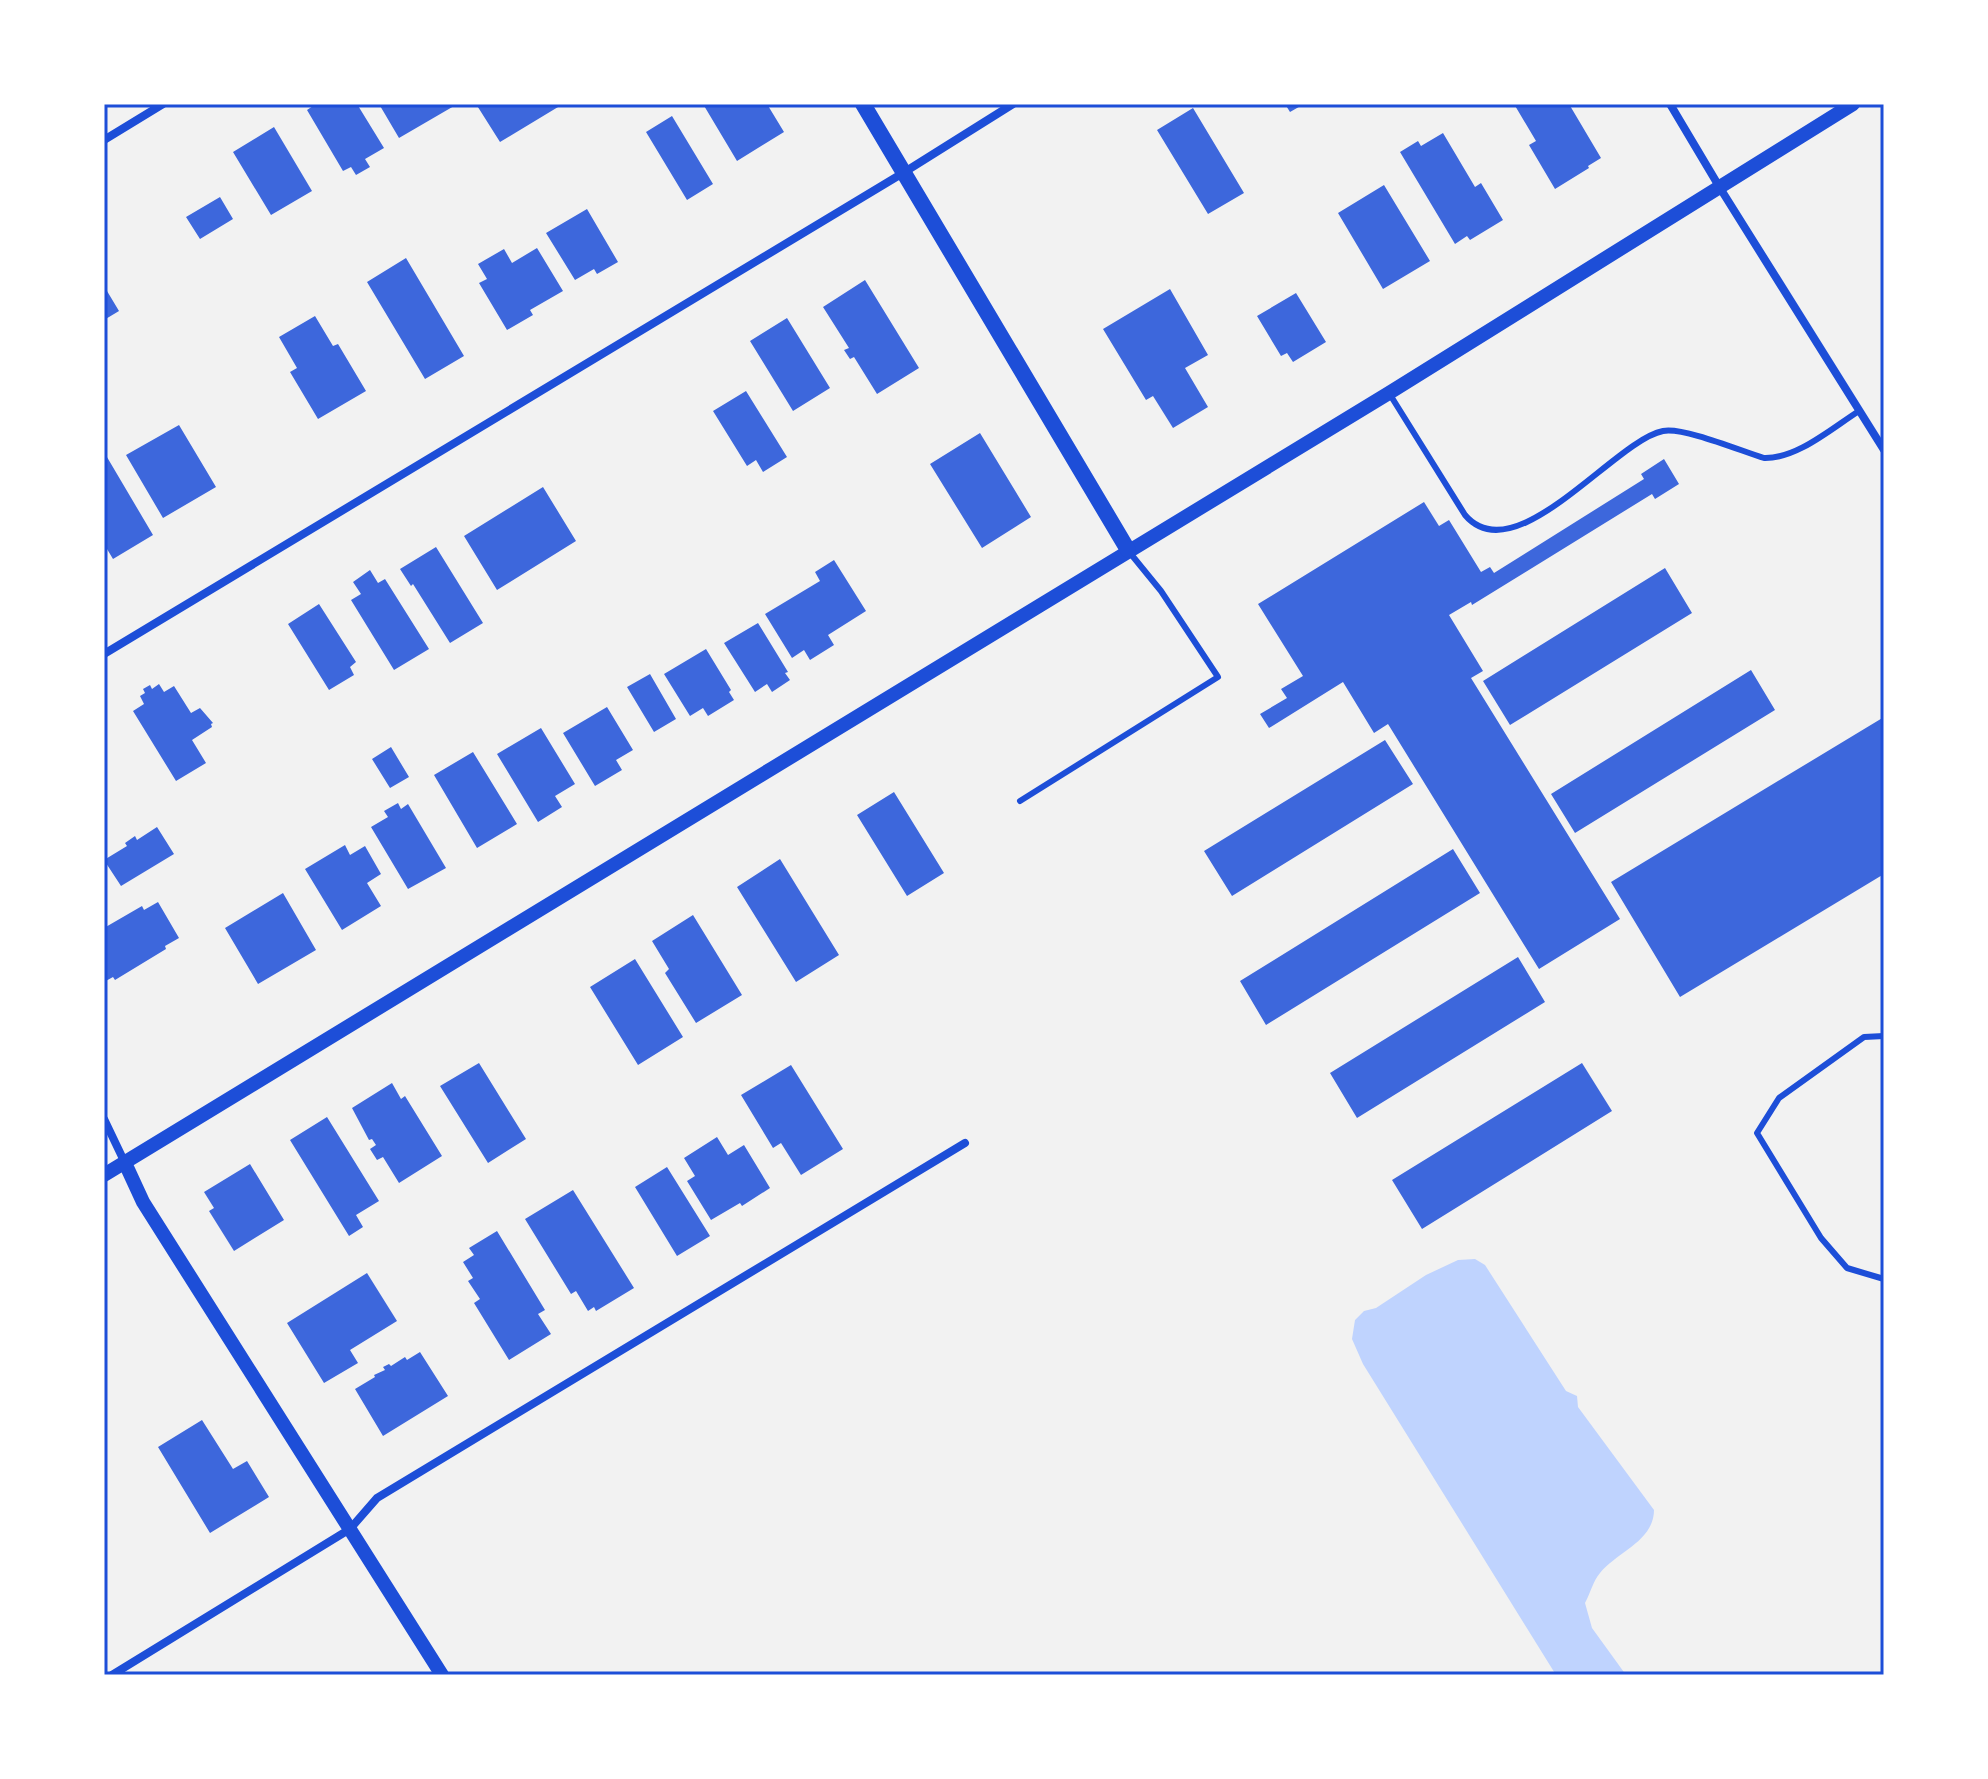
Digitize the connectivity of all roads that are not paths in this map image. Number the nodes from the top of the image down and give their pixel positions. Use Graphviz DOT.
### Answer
graph roads {
  1 [pos="163,104"];
  2 [pos="863,104"];
  3 [pos="1013,104"];
  4 [pos="1670,104"];
  5 [pos="1853,104"];
  6 [pos="104,140"];
  7 [pos="903,173"];
  8 [pos="1720,188"];
  9 [pos="1389,393"];
  10 [pos="1859,411"];
  11 [pos="1884,450"];
  12 [pos="1128,550"];
  13 [pos="104,654"];
  14 [pos="1020,801"];
  15 [pos="1884,1036"];
  16 [pos="104,1119"];
  17 [pos="965,1143"];
  18 [pos="125,1163"];
  19 [pos="104,1175"];
  20 [pos="1884,1279"];
  21 [pos="350,1529"];
  22 [pos="112,1675"];
  23 [pos="442,1675"];
  1 -- 6 [label="street"];
  2 -- 7 [label="main road"];
  3 -- 7 [label="street"];
  4 -- 8 [label="street"];
  5 -- 8 [label="street"];
  7 -- 12 [label="main road"];
  7 -- 13 [label="street"];
  8 -- 9 [label="street"];
  8 -- 10 [label="street"];
  9 -- 10 [label="lane"];
  9 -- 12 [label="street"];
  10 -- 11 [label="street"];
  12 -- 14 [label="lane"];
  12 -- 18 [label="street"];
  15 -- 20 [label="lane"];
  16 -- 18 [label="street"];
  17 -- 21 [label="street"];
  18 -- 19 [label="street"];
  18 -- 21 [label="street"];
  21 -- 22 [label="street"];
  21 -- 23 [label="street"];
}
